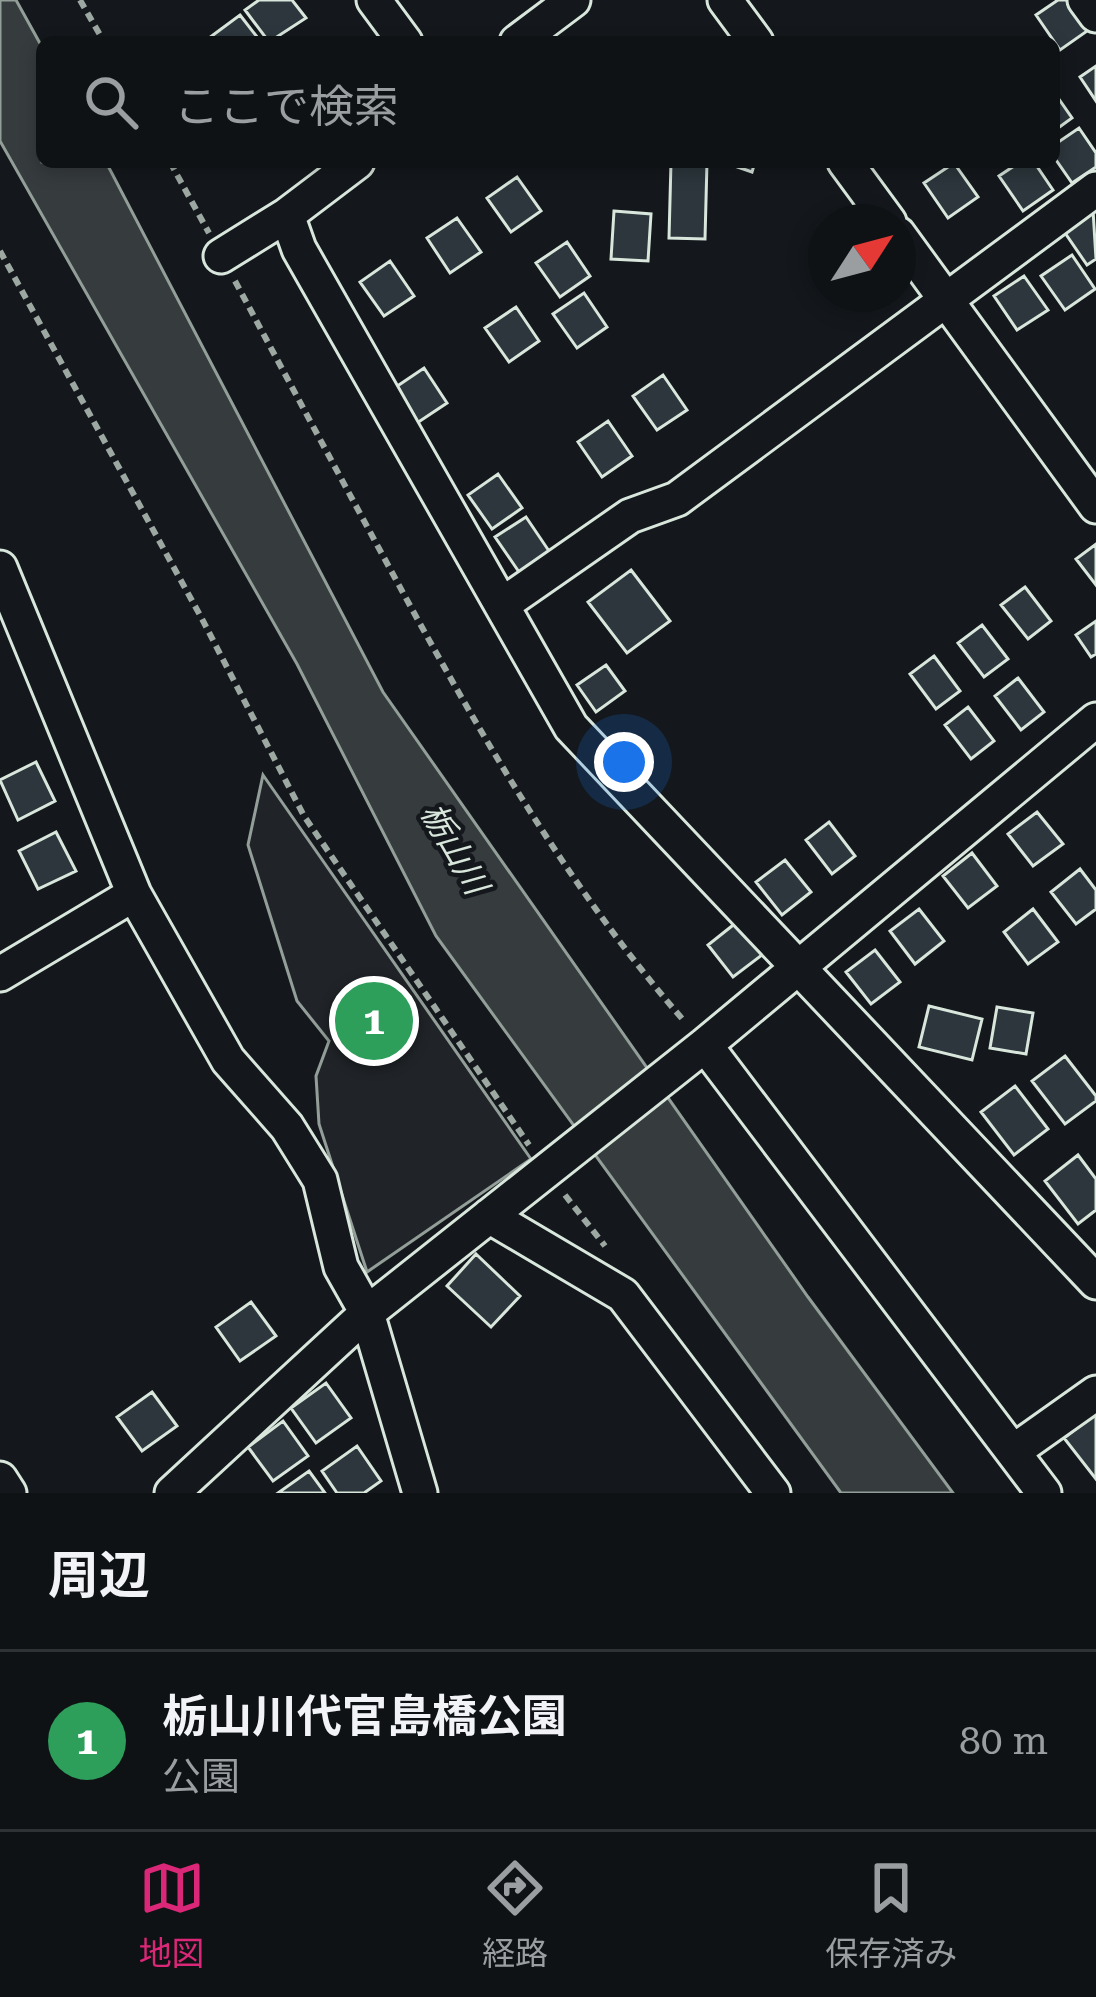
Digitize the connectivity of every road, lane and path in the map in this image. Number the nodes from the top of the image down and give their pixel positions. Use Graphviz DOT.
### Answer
graph roads {
  1 [pos="80,0"];
  2 [pos="374,0"];
  3 [pos="573,0"];
  4 [pos="725,0"];
  5 [pos="1085,0"];
  6 [pos="1096,15"];
  7 [pos="101,36"];
  8 [pos="401,36"];
  9 [pos="525,36"];
  10 [pos="752,36"];
  11 [pos="173,168"];
  12 [pos="349,168"];
  13 [pos="849,168"];
  14 [pos="1096,189"];
  15 [pos="876,204"];
  16 [pos="287,215"];
  17 [pos="0,251"];
  18 [pos="221,256"];
  19 [pos="916,258"];
  20 [pos="947,300"];
  21 [pos="1096,506"];
  22 [pos="0,568"];
  23 [pos="502,605"];
  24 [pos="1096,720"];
  25 [pos="134,894"];
  26 [pos="796,968"];
  27 [pos="0,974"];
  28 [pos="705,1045"];
  29 [pos="547,1172"];
  30 [pos="489,1216"];
  31 [pos="1096,1282"];
  32 [pos="367,1313"];
  33 [pos="1096,1393"];
  34 [pos="1014,1451"];
  35 [pos="0,1479"];
  36 [pos="9,1493"];
  37 [pos="172,1493"];
  38 [pos="419,1493"];
  39 [pos="773,1493"];
  40 [pos="1045,1493"];
  1 -- 7 [label="path"];
  2 -- 8 [label="street"];
  3 -- 9 [label="street"];
  4 -- 10 [label="street"];
  5 -- 6 [label="street"];
  11 -- 18 [label="path"];
  12 -- 16 [label="street"];
  13 -- 15 [label="street"];
  14 -- 20 [label="street"];
  16 -- 18 [label="street"];
  16 -- 23 [label="street"];
  17 -- 29 [label="path"];
  18 -- 28 [label="path"];
  19 -- 20 [label="street"];
  20 -- 21 [label="street"];
  20 -- 23 [label="street"];
  22 -- 25 [label="street"];
  23 -- 26 [label="street"];
  24 -- 26 [label="street"];
  25 -- 27 [label="street"];
  25 -- 32 [label="street"];
  26 -- 28 [label="street"];
  26 -- 31 [label="street"];
  28 -- 29 [label="street"];
  28 -- 34 [label="street"];
  29 -- 30 [label="street"];
  30 -- 32 [label="street"];
  30 -- 39 [label="street"];
  32 -- 37 [label="street"];
  32 -- 38 [label="street"];
  33 -- 34 [label="street"];
  34 -- 40 [label="street"];
  35 -- 36 [label="street"];
}
